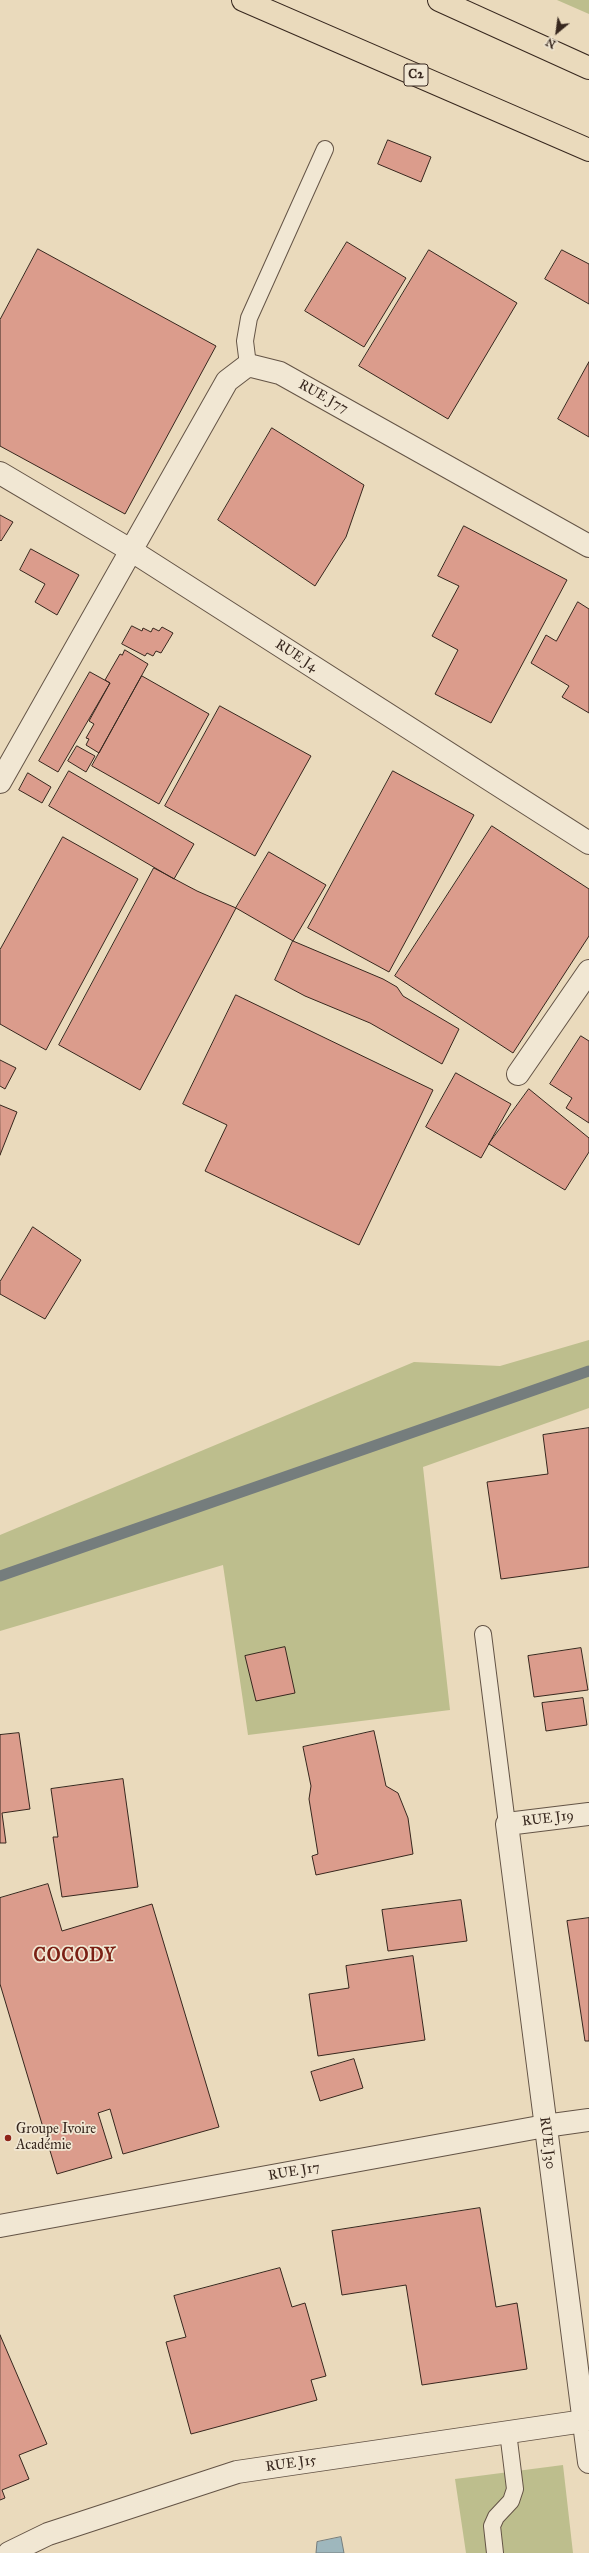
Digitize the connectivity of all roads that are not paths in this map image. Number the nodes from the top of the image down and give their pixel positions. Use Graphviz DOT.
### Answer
graph roads {
  1 [pos="243,0"];
  2 [pos="446,2"];
  3 [pos="589,68"];
  4 [pos="325,149"];
  5 [pos="589,150"];
  6 [pos="248,365"];
  7 [pos="0,473"];
  8 [pos="589,546"];
  9 [pos="132,551"];
  10 [pos="0,782"];
  11 [pos="589,843"];
  12 [pos="589,971"];
  13 [pos="518,1074"];
  14 [pos="483,1634"];
  15 [pos="589,1814"];
  16 [pos="507,1824"];
  17 [pos="589,2120"];
  18 [pos="545,2126"];
  19 [pos="0,2226"];
  20 [pos="584,2421"];
  21 [pos="508,2432"];
  22 [pos="589,2462"];
  23 [pos="9,2553"];
  24 [pos="495,2553"];
  1 -- 5 [label="highway, C2"];
  2 -- 3 [label="highway"];
  4 -- 6 [label="lane"];
  6 -- 8 [label="street, RUE J77"];
  6 -- 9 [label="street"];
  7 -- 9 [label="street, RUE J4"];
  9 -- 10 [label="street"];
  9 -- 11 [label="street, RUE J4"];
  12 -- 13 [label="street"];
  14 -- 16 [label="lane"];
  15 -- 16 [label="street, RUE J19"];
  16 -- 18 [label="street, RUE J30"];
  17 -- 18 [label="street, RUE J17"];
  18 -- 19 [label="street, RUE J17"];
  18 -- 20 [label="street, RUE J30"];
  20 -- 21 [label="street, RUE J15"];
  20 -- 22 [label="street, RUE J30"];
  21 -- 23 [label="street, RUE J15"];
  21 -- 24 [label="lane"];
}
